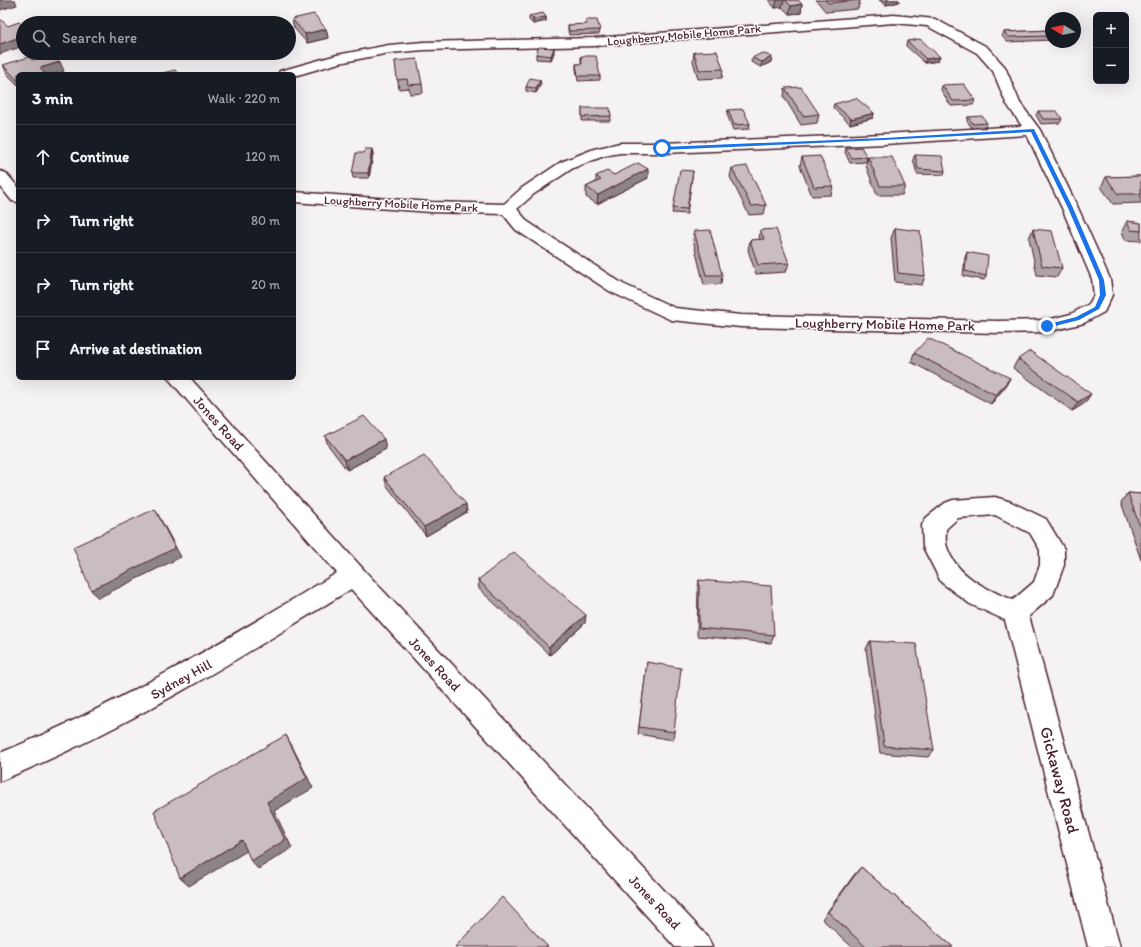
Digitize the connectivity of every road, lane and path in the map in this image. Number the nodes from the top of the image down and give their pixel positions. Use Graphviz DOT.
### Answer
graph roads {
  1 [pos="292,72"];
  2 [pos="1032,130"];
  3 [pos="0,176"];
  4 [pos="16,195"];
  5 [pos="296,198"];
  6 [pos="508,209"];
  7 [pos="180,380"];
  8 [pos="354,575"];
  9 [pos="1016,613"];
  10 [pos="0,767"];
  11 [pos="696,947"];
  12 [pos="1104,947"];
  1 -- 2 [label="street, Loughberry Mobile Home Park"];
  2 -- 6 [label="street"];
  2 -- 6 [label="street, Loughberry Mobile Home Park"];
  3 -- 4 [label="street"];
  5 -- 6 [label="street, Loughberry Mobile Home Park"];
  7 -- 8 [label="street, Jones Road"];
  8 -- 10 [label="street, Sydney Hill"];
  8 -- 11 [label="street, Jones Road"];
  9 -- 9 [label="street"];
  9 -- 12 [label="street, Gickaway Road"];
}
